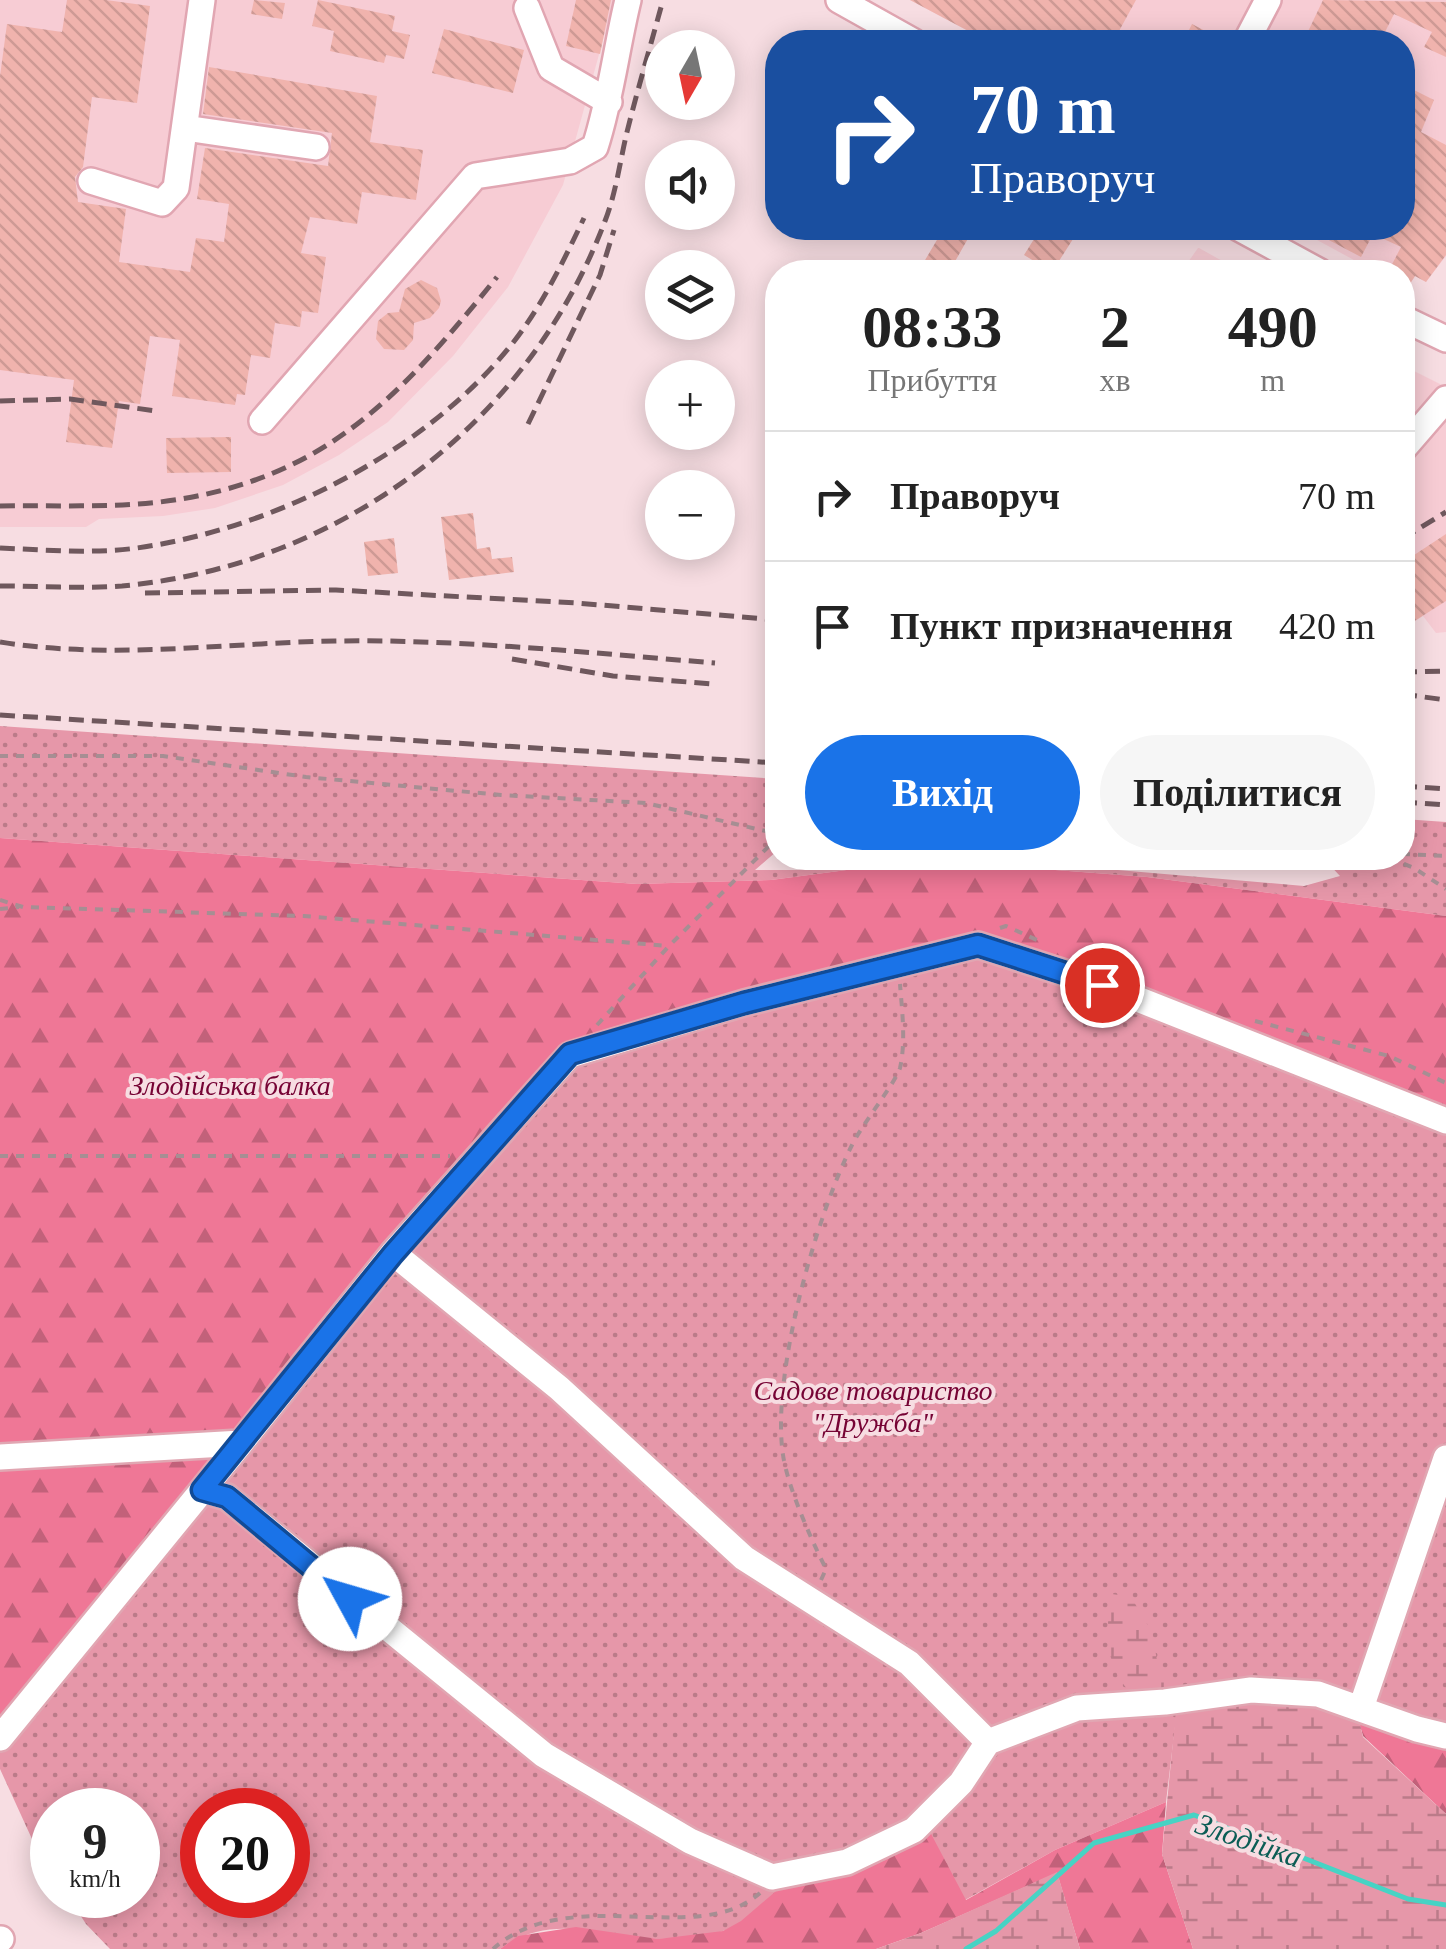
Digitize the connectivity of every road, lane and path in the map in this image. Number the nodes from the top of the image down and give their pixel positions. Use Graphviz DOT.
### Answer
graph roads {
  1 [pos="202,0"];
  2 [pos="628,0"];
  3 [pos="1268,0"];
  4 [pos="850,3"];
  5 [pos="527,8"];
  6 [pos="894,30"];
  7 [pos="1252,30"];
  8 [pos="610,102"];
  9 [pos="184,128"];
  10 [pos="316,147"];
  11 [pos="91,182"];
  12 [pos="1261,240"];
  13 [pos="1298,260"];
  14 [pos="1415,324"];
  15 [pos="1446,339"];
  16 [pos="1446,399"];
  17 [pos="262,421"];
  18 [pos="1415,435"];
  19 [pos="0,756"];
  20 [pos="765,832"];
  21 [pos="765,848"];
  22 [pos="1415,855"];
  23 [pos="1446,856"];
  24 [pos="1415,869"];
  25 [pos="1446,889"];
  26 [pos="0,900"];
  27 [pos="23,907"];
  28 [pos="0,909"];
  29 [pos="669,946"];
  30 [pos="899,964"];
  31 [pos="1246,1018"];
  32 [pos="595,1027"];
  33 [pos="1446,1081"];
  34 [pos="1446,1121"];
  35 [pos="484,1149"];
  36 [pos="0,1156"];
  37 [pos="393,1254"];
  38 [pos="241,1443"];
  39 [pos="0,1457"];
  40 [pos="1446,1458"];
  41 [pos="202,1490"];
  42 [pos="813,1601"];
  43 [pos="1361,1708"];
  44 [pos="1446,1736"];
  45 [pos="0,1738"];
  46 [pos="988,1742"];
  47 [pos="772,1876"];
  48 [pos="734,1916"];
  49 [pos="593,1923"];
  50 [pos="494,1949"];
  1 -- 9 [label="street"];
  2 -- 8 [label="street"];
  3 -- 7 [label="street"];
  4 -- 6 [label="street"];
  5 -- 8 [label="street"];
  8 -- 17 [label="street"];
  9 -- 10 [label="street"];
  9 -- 11 [label="street"];
  12 -- 13 [label="street"];
  14 -- 15 [label="street"];
  16 -- 18 [label="street"];
  19 -- 20 [label="path"];
  21 -- 29 [label="path"];
  22 -- 23 [label="path"];
  24 -- 25 [label="path"];
  26 -- 27 [label="path"];
  27 -- 28 [label="path"];
  27 -- 29 [label="path"];
  29 -- 32 [label="path"];
  30 -- 34 [label="street"];
  30 -- 35 [label="street"];
  30 -- 42 [label="path"];
  31 -- 33 [label="path"];
  35 -- 36 [label="path"];
  35 -- 37 [label="street"];
  37 -- 38 [label="street"];
  37 -- 42 [label="street"];
  38 -- 39 [label="street"];
  38 -- 41 [label="street"];
  40 -- 43 [label="street"];
  41 -- 45 [label="street"];
  41 -- 47 [label="street"];
  42 -- 46 [label="street"];
  43 -- 44 [label="street"];
  43 -- 46 [label="street"];
  46 -- 47 [label="street"];
  47 -- 48 [label="path"];
  49 -- 50 [label="path"];
}
